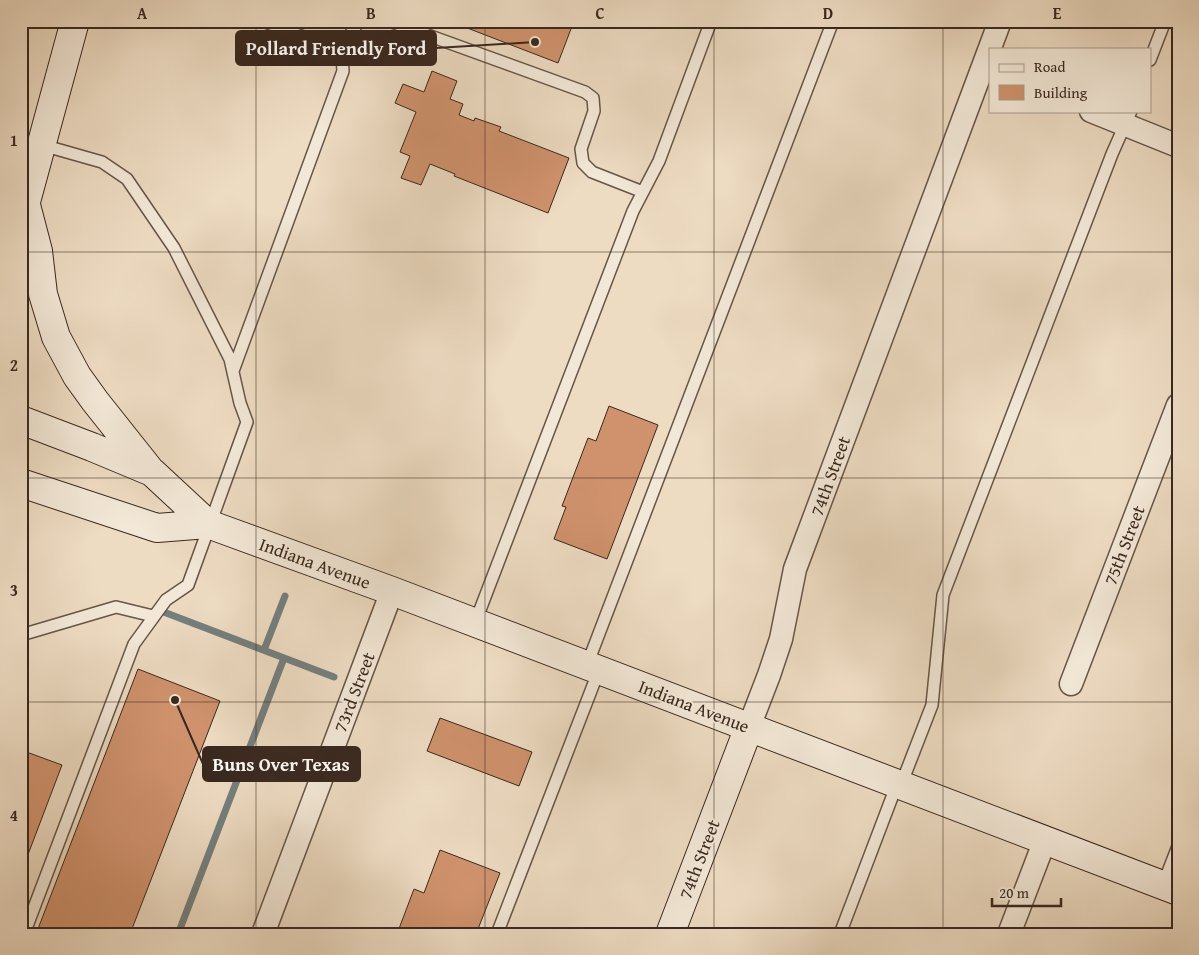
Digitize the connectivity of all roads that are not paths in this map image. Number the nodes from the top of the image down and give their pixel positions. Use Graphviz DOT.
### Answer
graph roads {
  1 [pos="75,21"];
  2 [pos="263,21"];
  3 [pos="359,21"];
  4 [pos="389,21"];
  5 [pos="712,21"];
  6 [pos="833,21"];
  7 [pos="1000,21"];
  8 [pos="1165,21"];
  9 [pos="992,48"];
  10 [pos="1152,55"];
  11 [pos="342,57"];
  12 [pos="986,70"];
  13 [pos="1096,112"];
  14 [pos="1128,118"];
  15 [pos="42,145"];
  16 [pos="1178,146"];
  17 [pos="643,192"];
  18 [pos="24,212"];
  19 [pos="233,372"];
  20 [pos="1178,405"];
  21 [pos="21,420"];
  22 [pos="152,472"];
  23 [pos="24,486"];
  24 [pos="208,524"];
  25 [pos="392,591"];
  26 [pos="154,616"];
  27 [pos="475,623"];
  28 [pos="21,635"];
  29 [pos="593,668"];
  30 [pos="1071,684"];
  31 [pos="749,727"];
  32 [pos="899,784"];
  33 [pos="1045,840"];
  34 [pos="1178,846"];
  35 [pos="1170,888"];
  36 [pos="24,934"];
  37 [pos="263,934"];
  38 [pos="497,934"];
  39 [pos="670,934"];
  40 [pos="840,934"];
  41 [pos="1009,934"];
  1 -- 15 [label="main road"];
  2 -- 11 [label="lane"];
  3 -- 11 [label="lane"];
  4 -- 17 [label="lane"];
  5 -- 17 [label="lane"];
  6 -- 29 [label="lane"];
  7 -- 9 [label="street, 74th Street"];
  8 -- 10 [label="lane"];
  11 -- 19 [label="lane"];
  12 -- 31 [label="street, 74th Street"];
  13 -- 14 [label="street"];
  14 -- 16 [label="street"];
  14 -- 32 [label="lane"];
  15 -- 18 [label="main road"];
  15 -- 19 [label="lane"];
  17 -- 27 [label="lane"];
  18 -- 22 [label="main road"];
  19 -- 24 [label="lane"];
  20 -- 30 [label="street, 75th Street"];
  21 -- 22 [label="main road, Indiana Avenue"];
  22 -- 24 [label="main road, Indiana Avenue"];
  23 -- 24 [label="main road, Indiana Avenue"];
  24 -- 25 [label="main road, Indiana Avenue"];
  24 -- 26 [label="lane"];
  25 -- 27 [label="main road, Indiana Avenue"];
  25 -- 37 [label="street, 73rd Street"];
  26 -- 28 [label="lane"];
  26 -- 36 [label="lane"];
  27 -- 29 [label="main road, Indiana Avenue"];
  29 -- 31 [label="main road, Indiana Avenue"];
  29 -- 38 [label="lane"];
  31 -- 32 [label="main road, Indiana Avenue"];
  31 -- 39 [label="main road, 74th Street"];
  32 -- 33 [label="main road, Indiana Avenue"];
  32 -- 40 [label="lane"];
  33 -- 35 [label="main road, Indiana Avenue"];
  33 -- 41 [label="street"];
  34 -- 35 [label="lane"];
}
